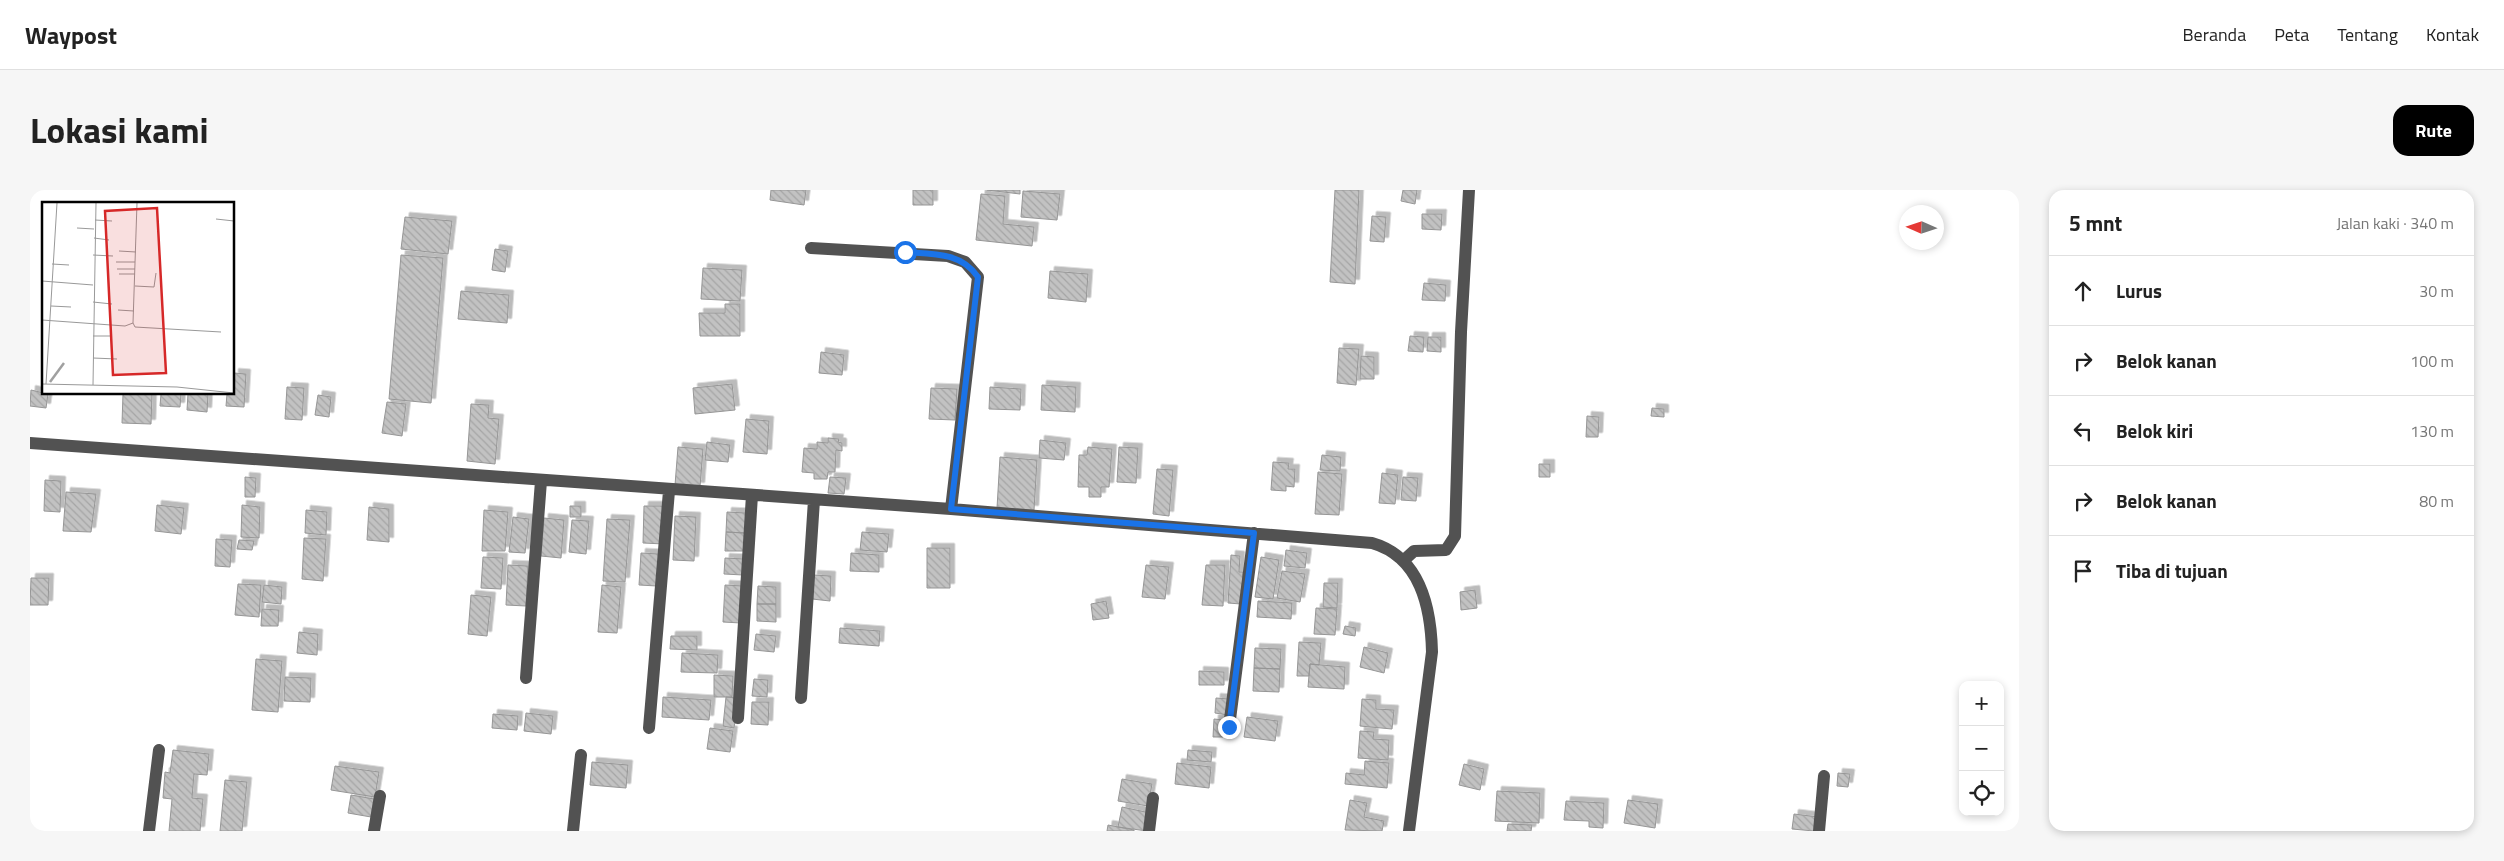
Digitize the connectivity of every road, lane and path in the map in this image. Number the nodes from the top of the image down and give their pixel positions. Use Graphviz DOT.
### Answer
graph roads {
  1 [pos="1469,190"];
  2 [pos="811,248"];
  3 [pos="30,443"];
  4 [pos="541,481"];
  5 [pos="670,491"];
  6 [pos="752,495"];
  7 [pos="814,500"];
  8 [pos="951,509"];
  9 [pos="1254,533"];
  10 [pos="1403,561"];
  11 [pos="526,678"];
  12 [pos="801,698"];
  13 [pos="738,718"];
  14 [pos="1229,727"];
  15 [pos="648,728"];
  16 [pos="159,750"];
  17 [pos="581,755"];
  18 [pos="1824,776"];
  19 [pos="380,796"];
  20 [pos="1153,798"];
  21 [pos="149,831"];
  22 [pos="374,831"];
  23 [pos="573,831"];
  24 [pos="1149,831"];
  25 [pos="1409,831"];
  26 [pos="1819,831"];
  1 -- 10 [label="street"];
  2 -- 8 [label="street"];
  3 -- 4 [label="street"];
  4 -- 5 [label="street"];
  4 -- 11 [label="street"];
  5 -- 6 [label="street"];
  5 -- 15 [label="street"];
  6 -- 7 [label="street"];
  6 -- 13 [label="street"];
  7 -- 8 [label="street"];
  7 -- 12 [label="street"];
  8 -- 9 [label="street"];
  9 -- 10 [label="street"];
  9 -- 14 [label="street"];
  10 -- 25 [label="street"];
  16 -- 21 [label="street"];
  17 -- 23 [label="street"];
  18 -- 26 [label="street"];
  19 -- 22 [label="street"];
  20 -- 24 [label="street"];
}
